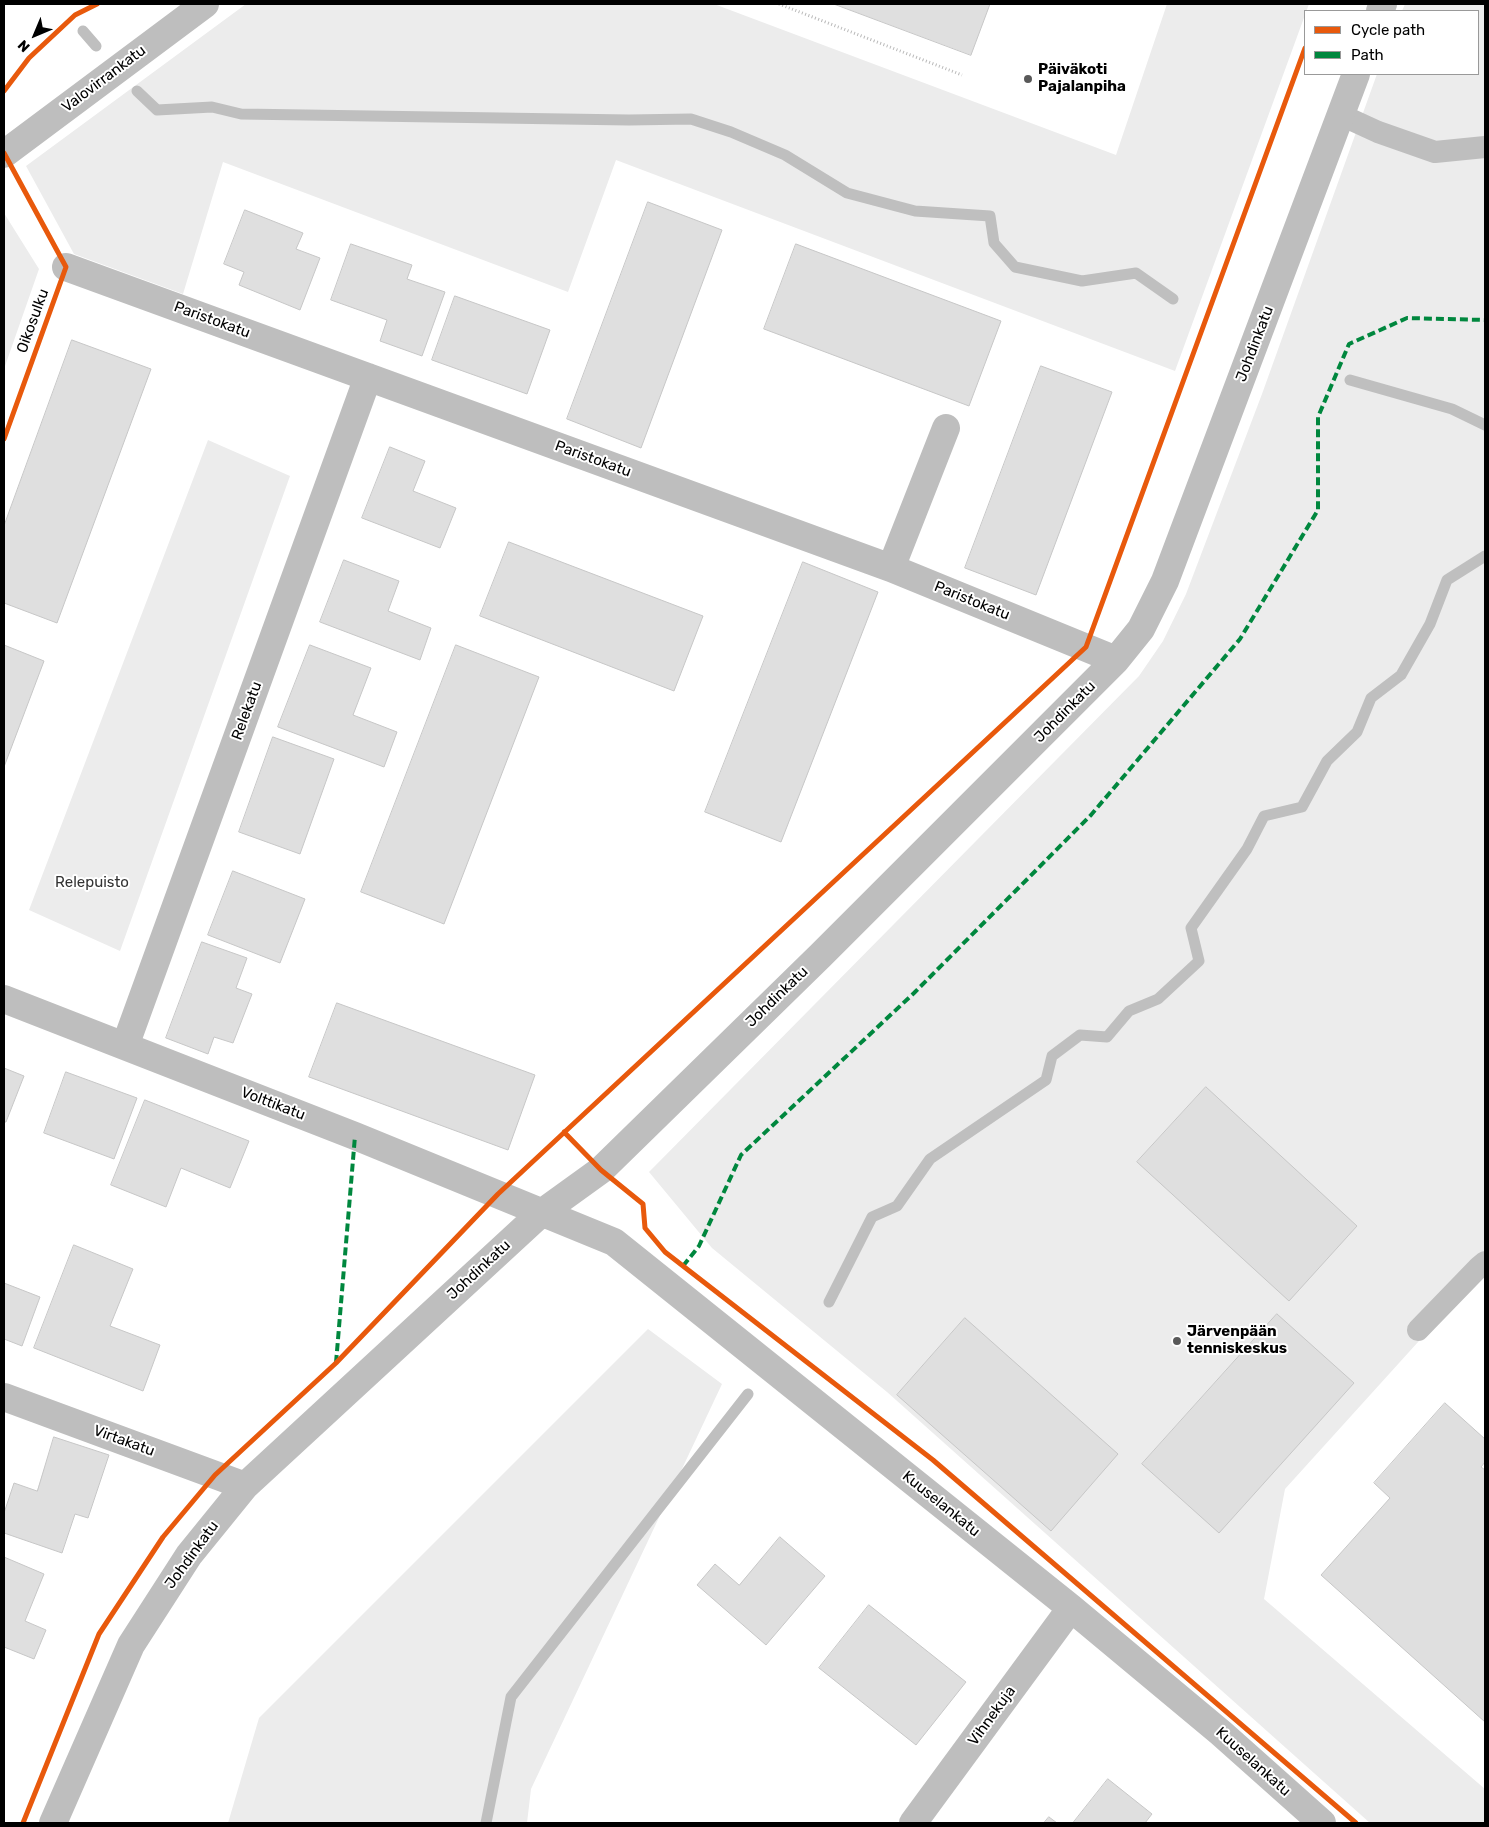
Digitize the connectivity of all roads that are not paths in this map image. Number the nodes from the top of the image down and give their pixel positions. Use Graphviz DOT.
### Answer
graph roads {
  1 [pos="205,4"];
  2 [pos="1356,75"];
  3 [pos="1341,115"];
  4 [pos="1485,148"];
  5 [pos="4,154"];
  6 [pos="66,267"];
  7 [pos="368,377"];
  8 [pos="946,428"];
  9 [pos="891,568"];
  10 [pos="1116,660"];
  11 [pos="4,1000"];
  12 [pos="125,1046"];
  13 [pos="540,1214"];
  14 [pos="1485,1262"];
  15 [pos="1418,1330"];
  16 [pos="4,1397"];
  17 [pos="245,1486"];
  18 [pos="1071,1608"];
  19 [pos="54,1823"];
  20 [pos="913,1823"];
  21 [pos="1322,1823"];
  1 -- 5 [label="street, Valovirrankatu"];
  2 -- 3 [label="street, Johdinkatu"];
  3 -- 4 [label="lane"];
  3 -- 10 [label="street, Johdinkatu"];
  6 -- 7 [label="street, Paristokatu"];
  7 -- 9 [label="street, Paristokatu"];
  7 -- 12 [label="street, Relekatu"];
  8 -- 9 [label="street"];
  9 -- 10 [label="street, Paristokatu"];
  10 -- 13 [label="street, Johdinkatu"];
  11 -- 12 [label="street, Volttikatu"];
  12 -- 13 [label="street, Volttikatu"];
  13 -- 17 [label="street, Johdinkatu"];
  13 -- 18 [label="street, Kuuselankatu"];
  14 -- 15 [label="lane"];
  16 -- 17 [label="street, Virtakatu"];
  17 -- 19 [label="street, Johdinkatu"];
  18 -- 20 [label="street, Vihnekuja"];
  18 -- 21 [label="street, Kuuselankatu"];
}
